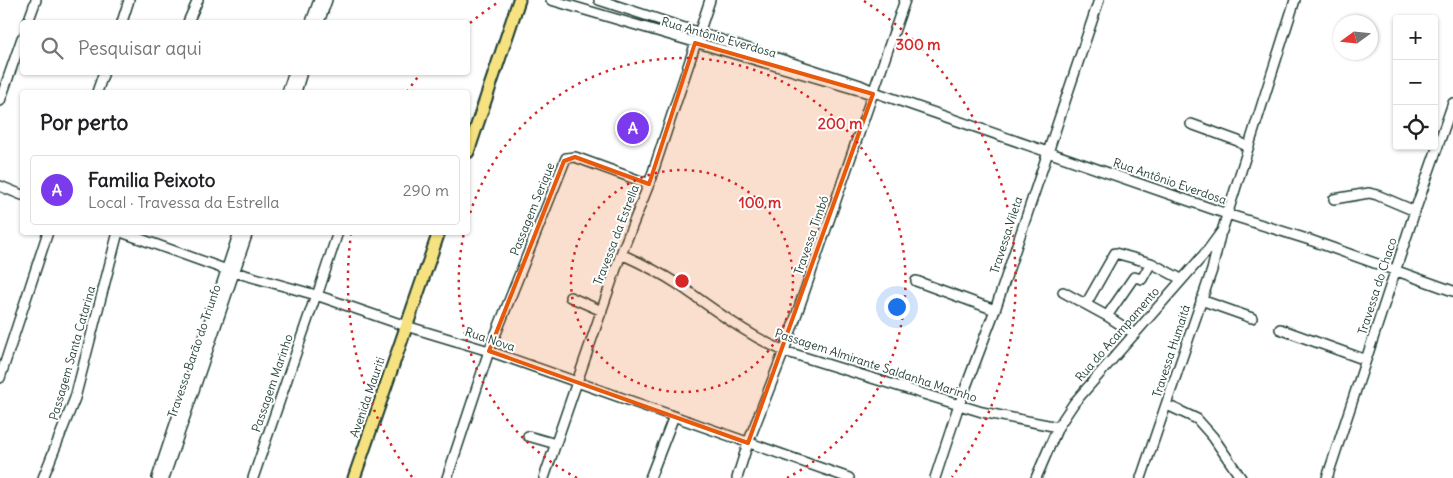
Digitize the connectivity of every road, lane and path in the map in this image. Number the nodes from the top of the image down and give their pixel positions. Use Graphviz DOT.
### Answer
graph roads {
  1 [pos="36,0"];
  2 [pos="129,0"];
  3 [pos="198,0"];
  4 [pos="519,0"];
  5 [pos="551,0"];
  6 [pos="710,0"];
  7 [pos="905,0"];
  8 [pos="1099,0"];
  9 [pos="1295,0"];
  10 [pos="318,1"];
  11 [pos="603,1"];
  12 [pos="29,20"];
  13 [pos="123,20"];
  14 [pos="189,20"];
  15 [pos="312,20"];
  16 [pos="320,20"];
  17 [pos="699,33"];
  18 [pos="695,43"];
  19 [pos="20,44"];
  20 [pos="103,75"];
  21 [pos="293,75"];
  22 [pos="301,75"];
  23 [pos="98,90"];
  24 [pos="289,90"];
  25 [pos="297,90"];
  26 [pos="875,93"];
  27 [pos="0,101"];
  28 [pos="1453,103"];
  29 [pos="1192,124"];
  30 [pos="470,143"];
  31 [pos="1248,148"];
  32 [pos="1047,151"];
  33 [pos="649,184"];
  34 [pos="0,186"];
  35 [pos="20,194"];
  36 [pos="1334,199"];
  37 [pos="1415,211"];
  38 [pos="1227,214"];
  39 [pos="1222,231"];
  40 [pos="47,235"];
  41 [pos="119,235"];
  42 [pos="128,235"];
  43 [pos="239,235"];
  44 [pos="247,235"];
  45 [pos="337,235"];
  46 [pos="438,235"];
  47 [pos="622,254"];
  48 [pos="1151,263"];
  49 [pos="230,271"];
  50 [pos="1396,272"];
  51 [pos="1181,279"];
  52 [pos="916,281"];
  53 [pos="1453,291"];
  54 [pos="1063,292"];
  55 [pos="317,296"];
  56 [pos="570,297"];
  57 [pos="1201,300"];
  58 [pos="1086,304"];
  59 [pos="995,310"];
  60 [pos="602,311"];
  61 [pos="1108,316"];
  62 [pos="1252,318"];
  63 [pos="215,319"];
  64 [pos="406,326"];
  65 [pos="1280,329"];
  66 [pos="1134,334"];
  67 [pos="489,351"];
  68 [pos="784,351"];
  69 [pos="1366,360"];
  70 [pos="0,378"];
  71 [pos="578,381"];
  72 [pos="959,405"];
  73 [pos="1167,405"];
  74 [pos="674,416"];
  75 [pos="1058,427"];
  76 [pos="528,436"];
  77 [pos="748,443"];
  78 [pos="556,444"];
  79 [pos="833,475"];
  80 [pos="43,478"];
  81 [pos="157,478"];
  82 [pos="164,478"];
  83 [pos="253,478"];
  84 [pos="354,478"];
  85 [pos="447,478"];
  86 [pos="544,478"];
  87 [pos="650,478"];
  88 [pos="737,478"];
  89 [pos="848,478"];
  90 [pos="935,478"];
  91 [pos="1036,478"];
  92 [pos="1141,478"];
  93 [pos="1241,478"];
  94 [pos="1327,478"];
  1 -- 12 [label="street"];
  2 -- 13 [label="street"];
  3 -- 14 [label="street"];
  4 -- 30 [label="main road"];
  5 -- 18 [label="street, Rua Antônio Everdosa"];
  6 -- 17 [label="street, Travessa da Estrella"];
  7 -- 26 [label="street, Travessa Timbó"];
  8 -- 32 [label="street, Travessa Vileta"];
  9 -- 31 [label="street"];
  10 -- 15 [label="street"];
  10 -- 16 [label="street"];
  11 -- 17 [label="street, Rua Antônio Everdosa"];
  17 -- 18 [label="street, Travessa da Estrella"];
  17 -- 26 [label="street, Rua Antônio Everdosa"];
  18 -- 26 [label="street, Rua Antônio Everdosa"];
  18 -- 33 [label="street, Travessa da Estrella"];
  19 -- 27 [label="street"];
  20 -- 23 [label="street"];
  21 -- 24 [label="street"];
  22 -- 25 [label="street"];
  26 -- 32 [label="street, Rua Antônio Everdosa"];
  26 -- 68 [label="street, Travessa Timbó"];
  28 -- 37 [label="street, Travessa do Chaco"];
  29 -- 31 [label="street"];
  31 -- 38 [label="street"];
  32 -- 38 [label="street, Rua Antônio Everdosa"];
  32 -- 59 [label="street, Travessa Vileta"];
  33 -- 47 [label="street, Travessa da Estrella"];
  33 -- 67 [label="street, Passagem Serique"];
  34 -- 35 [label="street"];
  36 -- 37 [label="street"];
  37 -- 50 [label="street, Travessa do Chaco"];
  38 -- 39 [label="street, Rua do Acampamento"];
  38 -- 50 [label="street, Rua Antônio Everdosa"];
  39 -- 51 [label="street, Rua do Acampamento"];
  39 -- 57 [label="street, Travessa Humaitá"];
  40 -- 70 [label="street"];
  41 -- 80 [label="street, Passagem Santa Catarina"];
  42 -- 49 [label="street, Rua Nova"];
  43 -- 49 [label="street, Travessa Barão do Triunfo"];
  44 -- 49 [label="street, Travessa Barão do Triunfo"];
  45 -- 55 [label="street, Passagem Marinho"];
  46 -- 64 [label="main road, Avenida Mauriti"];
  47 -- 60 [label="street, Travessa da Estrella"];
  47 -- 68 [label="street, Passagem Almirante Saldanha Marinho"];
  48 -- 51 [label="street"];
  48 -- 58 [label="street"];
  48 -- 61 [label="street"];
  49 -- 55 [label="street, Rua Nova"];
  49 -- 63 [label="street, Travessa Barão do Triunfo"];
  50 -- 53 [label="street, Rua Antônio Everdosa"];
  50 -- 69 [label="street, Travessa do Chaco"];
  51 -- 66 [label="street, Rua do Acampamento"];
  52 -- 59 [label="street"];
  54 -- 58 [label="street"];
  55 -- 64 [label="street, Rua Nova"];
  55 -- 83 [label="street, Passagem Marinho"];
  56 -- 60 [label="street"];
  57 -- 62 [label="street"];
  57 -- 73 [label="street, Travessa Humaitá"];
  58 -- 61 [label="street"];
  59 -- 72 [label="street, Travessa Vileta"];
  60 -- 71 [label="street, Travessa da Estrella"];
  61 -- 66 [label="street"];
  63 -- 81 [label="street, Travessa Barão do Triunfo"];
  63 -- 82 [label="street, Travessa Barão do Triunfo"];
  64 -- 67 [label="street, Rua Nova"];
  64 -- 84 [label="main road, Avenida Mauriti"];
  65 -- 69 [label="street"];
  66 -- 75 [label="street, Rua do Acampamento"];
  67 -- 71 [label="street, Rua Nova"];
  67 -- 85 [label="street"];
  68 -- 72 [label="street, Passagem Almirante Saldanha Marinho"];
  68 -- 77 [label="street, Travessa Timbó"];
  69 -- 94 [label="street, Travessa do Chaco"];
  71 -- 74 [label="street, Rua Nova"];
  71 -- 78 [label="street, Travessa da Estrella"];
  72 -- 75 [label="street, Passagem Almirante Saldanha Marinho"];
  72 -- 90 [label="street, Travessa Vileta"];
  73 -- 92 [label="street, Travessa Humaitá"];
  73 -- 93 [label="street"];
  74 -- 77 [label="street, Rua Nova"];
  74 -- 87 [label="street"];
  75 -- 91 [label="street, Rua do Acampamento"];
  76 -- 78 [label="street"];
  77 -- 79 [label="street, Rua Nova"];
  77 -- 88 [label="street, Travessa Timbó"];
  78 -- 86 [label="street, Travessa da Estrella"];
  79 -- 89 [label="street, Rua Nova"];
}
